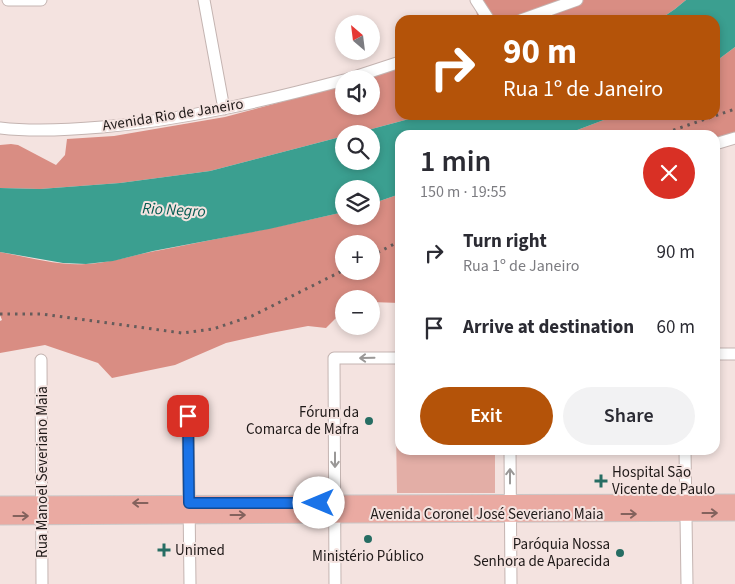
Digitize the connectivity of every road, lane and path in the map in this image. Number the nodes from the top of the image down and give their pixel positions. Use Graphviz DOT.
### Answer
graph roads {
  1 [pos="8,0"];
  2 [pos="41,0"];
  3 [pos="204,0"];
  4 [pos="476,0"];
  5 [pos="577,0"];
  6 [pos="486,15"];
  7 [pos="535,15"];
  8 [pos="395,64"];
  9 [pos="376,70"];
  10 [pos="335,82"];
  11 [pos="224,109"];
  12 [pos="0,128"];
  13 [pos="735,138"];
  14 [pos="720,142"];
  15 [pos="720,354"];
  16 [pos="735,354"];
  17 [pos="395,358"];
  18 [pos="41,360"];
  19 [pos="188,416"];
  20 [pos="510,455"];
  21 [pos="685,455"];
  22 [pos="735,502"];
  23 [pos="0,504"];
  24 [pos="510,508"];
  25 [pos="686,508"];
  26 [pos="335,509"];
  27 [pos="42,510"];
  28 [pos="189,510"];
  29 [pos="735,513"];
  30 [pos="0,517"];
  31 [pos="42,584"];
  32 [pos="190,584"];
  33 [pos="335,584"];
  34 [pos="511,584"];
  35 [pos="687,584"];
  1 -- 2 [label="street"];
  3 -- 11 [label="street"];
  4 -- 6 [label="street"];
  5 -- 7 [label="street"];
  8 -- 9 [label="street"];
  10 -- 11 [label="street, Avenida Rio de Janeiro"];
  11 -- 12 [label="street, Avenida Rio de Janeiro"];
  13 -- 14 [label="street"];
  15 -- 16 [label="street"];
  17 -- 26 [label="street, one-way"];
  18 -- 27 [label="street, Rua Manoel Severiano Maia"];
  19 -- 28 [label="street"];
  24 -- 20 [label="street, one-way"];
  21 -- 25 [label="street"];
  22 -- 25 [label="main road, Avenida Coronel José Severiano Maia"];
  23 -- 27 [label="main road, Avenida Coronel José Severiano Maia"];
  24 -- 25 [label="main road, Avenida Coronel José Severiano Maia"];
  24 -- 26 [label="main road, Avenida Coronel José Severiano Maia"];
  24 -- 34 [label="street"];
  25 -- 29 [label="main road, Avenida Coronel José Severiano Maia, one-way"];
  25 -- 35 [label="street"];
  26 -- 28 [label="main road, Avenida Coronel José Severiano Maia"];
  26 -- 33 [label="street"];
  27 -- 28 [label="main road, Avenida Coronel José Severiano Maia"];
  30 -- 27 [label="main road, Avenida Coronel José Severiano Maia, one-way"];
  27 -- 31 [label="street, Rua Manoel Severiano Maia"];
  28 -- 32 [label="street"];
}
